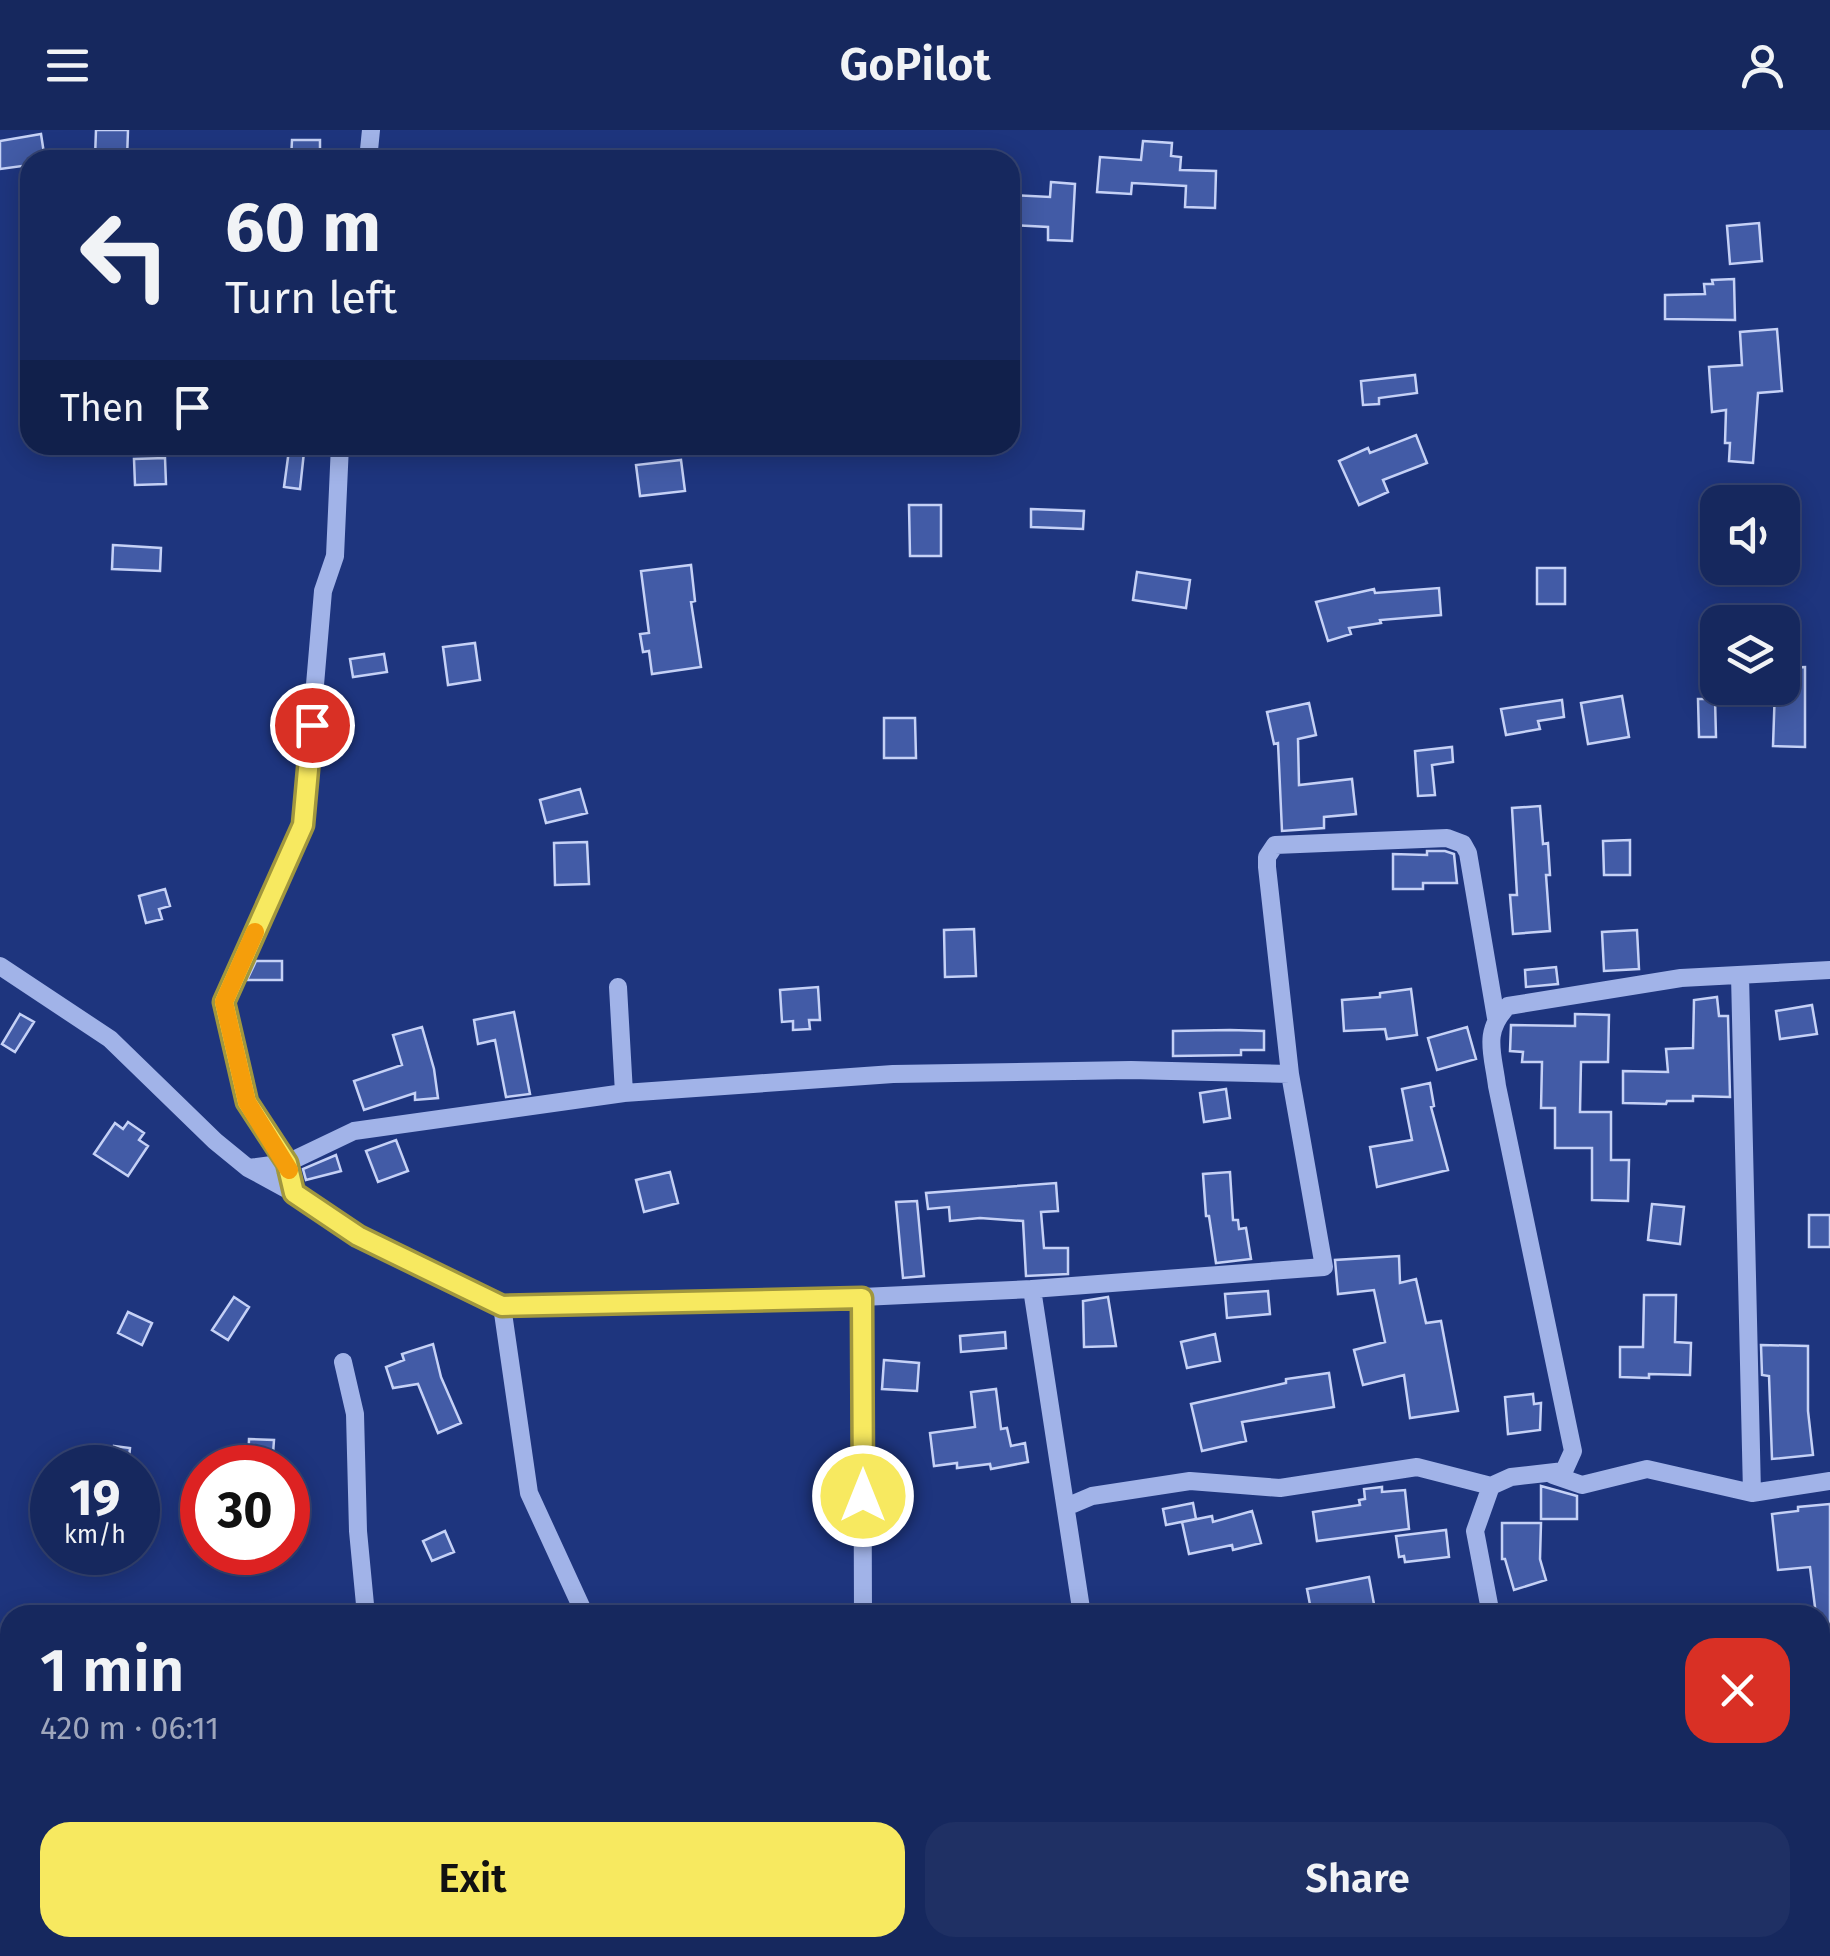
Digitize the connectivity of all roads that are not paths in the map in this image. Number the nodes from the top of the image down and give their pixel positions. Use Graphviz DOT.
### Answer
graph roads {
  1 [pos="340,455"];
  2 [pos="0,966"];
  3 [pos="1830,970"];
  4 [pos="1740,975"];
  5 [pos="618,987"];
  6 [pos="1496,1018"];
  7 [pos="1290,1074"];
  8 [pos="624,1093"];
  9 [pos="287,1163"];
  10 [pos="248,1168"];
  11 [pos="294,1193"];
  12 [pos="1032,1289"];
  13 [pos="862,1298"];
  14 [pos="502,1306"];
  15 [pos="344,1362"];
  16 [pos="1553,1474"];
  17 [pos="1830,1481"];
  18 [pos="1491,1486"];
  19 [pos="1752,1493"];
  20 [pos="1066,1507"];
  21 [pos="365,1605"];
  22 [pos="580,1605"];
  23 [pos="863,1605"];
  24 [pos="1081,1605"];
  25 [pos="1489,1605"];
  1 -- 9 [label="street"];
  2 -- 10 [label="street"];
  3 -- 4 [label="street"];
  4 -- 6 [label="street"];
  4 -- 19 [label="street"];
  5 -- 8 [label="street"];
  6 -- 7 [label="street"];
  6 -- 16 [label="street"];
  7 -- 8 [label="street"];
  7 -- 12 [label="street"];
  8 -- 9 [label="street"];
  9 -- 10 [label="street"];
  9 -- 11 [label="street"];
  10 -- 11 [label="street"];
  11 -- 14 [label="street"];
  12 -- 13 [label="street"];
  12 -- 20 [label="street"];
  13 -- 14 [label="street"];
  13 -- 23 [label="street"];
  14 -- 22 [label="street"];
  15 -- 21 [label="street"];
  16 -- 18 [label="street"];
  16 -- 19 [label="street"];
  17 -- 19 [label="street"];
  18 -- 20 [label="street"];
  18 -- 25 [label="street"];
  20 -- 24 [label="street"];
}
